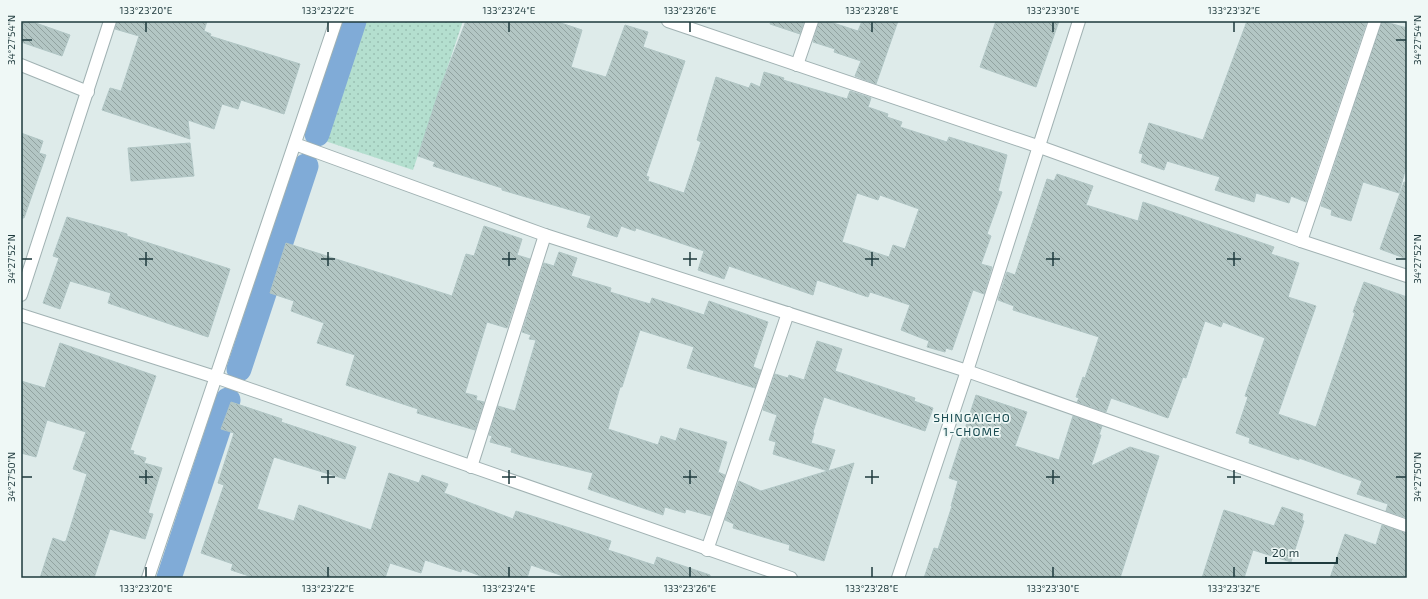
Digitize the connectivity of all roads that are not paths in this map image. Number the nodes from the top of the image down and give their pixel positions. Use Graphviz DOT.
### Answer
graph roads {
  1 [pos="110,21"];
  2 [pos="336,21"];
  3 [pos="668,21"];
  4 [pos="812,21"];
  5 [pos="1079,21"];
  6 [pos="1375,21"];
  7 [pos="21,65"];
  8 [pos="797,65"];
  9 [pos="88,92"];
  10 [pos="296,144"];
  11 [pos="1040,147"];
  12 [pos="545,235"];
  13 [pos="1301,241"];
  14 [pos="1407,276"];
  15 [pos="21,295"];
  16 [pos="788,313"];
  17 [pos="21,315"];
  18 [pos="967,371"];
  19 [pos="215,377"];
  20 [pos="471,467"];
  21 [pos="1407,526"];
  22 [pos="707,550"];
  23 [pos="148,578"];
  24 [pos="791,578"];
  25 [pos="898,578"];
  1 -- 9 [label="street"];
  2 -- 10 [label="street"];
  3 -- 8 [label="street"];
  4 -- 8 [label="street"];
  5 -- 11 [label="street"];
  6 -- 13 [label="street"];
  7 -- 9 [label="street"];
  8 -- 11 [label="street"];
  9 -- 15 [label="street"];
  10 -- 12 [label="street"];
  10 -- 19 [label="street"];
  11 -- 13 [label="street"];
  11 -- 18 [label="street"];
  12 -- 16 [label="street"];
  12 -- 20 [label="street"];
  13 -- 14 [label="street"];
  16 -- 18 [label="street"];
  16 -- 22 [label="street"];
  17 -- 19 [label="street"];
  18 -- 21 [label="street"];
  18 -- 25 [label="street"];
  19 -- 20 [label="street"];
  19 -- 23 [label="street"];
  20 -- 22 [label="street"];
  22 -- 24 [label="street"];
}
